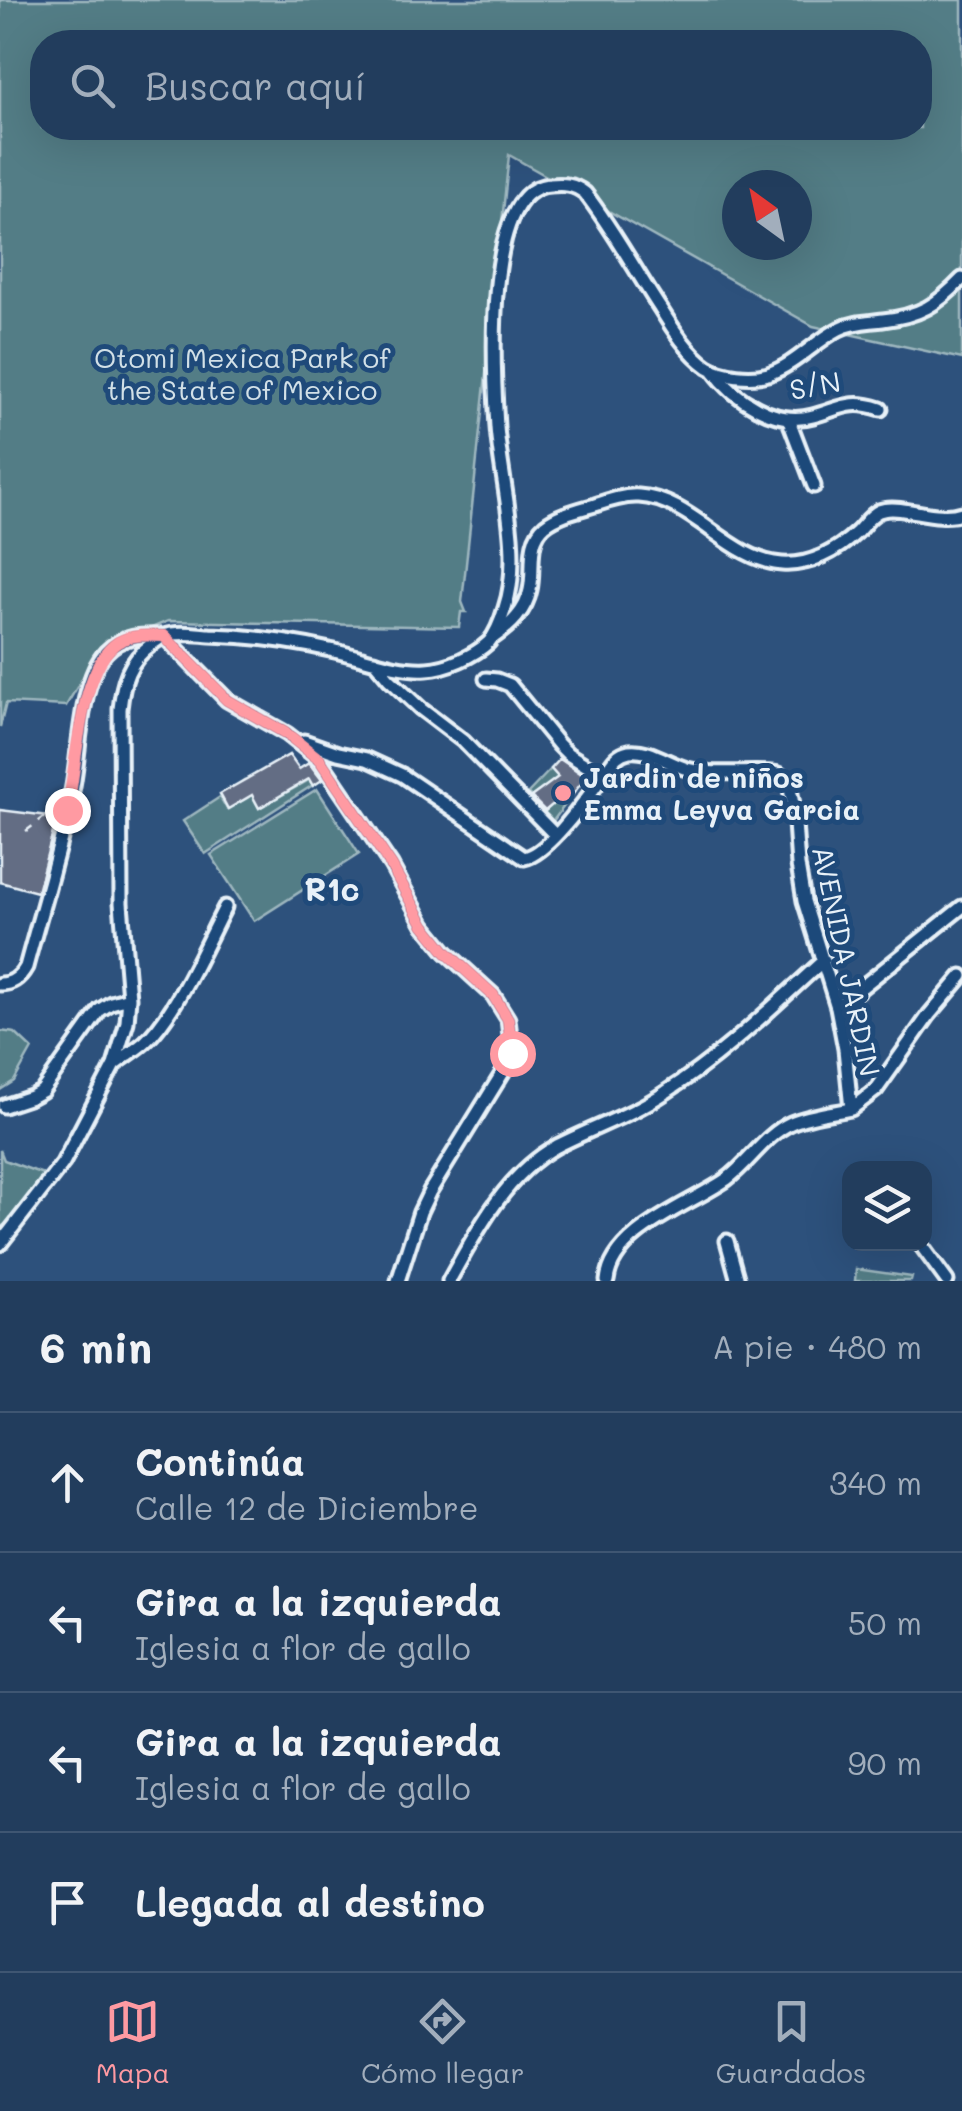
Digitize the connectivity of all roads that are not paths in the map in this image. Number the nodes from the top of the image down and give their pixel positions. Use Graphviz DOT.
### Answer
graph roads {
  1 [pos="962,279"];
  2 [pos="713,370"];
  3 [pos="881,409"];
  4 [pos="788,418"];
  5 [pos="814,486"];
  6 [pos="962,513"];
  7 [pos="164,636"];
  8 [pos="491,640"];
  9 [pos="374,661"];
  10 [pos="486,679"];
  11 [pos="287,734"];
  12 [pos="603,776"];
  13 [pos="556,835"];
  14 [pos="225,907"];
  15 [pos="962,908"];
  16 [pos="824,960"];
  17 [pos="962,976"];
  18 [pos="0,984"];
  19 [pos="129,998"];
  20 [pos="838,1007"];
  21 [pos="114,1065"];
  22 [pos="4,1106"];
  23 [pos="851,1109"];
  24 [pos="727,1241"];
  25 [pos="0,1244"];
  26 [pos="925,1251"];
  27 [pos="398,1281"];
  28 [pos="449,1281"];
  29 [pos="607,1281"];
  30 [pos="738,1281"];
  31 [pos="947,1281"];
  1 -- 2 [label="street"];
  2 -- 4 [label="street, S/N"];
  2 -- 8 [label="street, S/N"];
  3 -- 4 [label="street, S/N"];
  4 -- 5 [label="street"];
  6 -- 8 [label="street"];
  7 -- 9 [label="street"];
  7 -- 11 [label="street"];
  7 -- 18 [label="street"];
  7 -- 19 [label="street"];
  8 -- 9 [label="street"];
  9 -- 13 [label="street"];
  10 -- 12 [label="street"];
  11 -- 13 [label="street, AVENIDA JARDIN"];
  11 -- 27 [label="street"];
  12 -- 13 [label="street, AVENIDA JARDIN"];
  12 -- 16 [label="street, AVENIDA JARDIN"];
  14 -- 21 [label="street"];
  15 -- 20 [label="street"];
  16 -- 20 [label="street, AVENIDA JARDIN"];
  16 -- 28 [label="street"];
  17 -- 23 [label="street"];
  19 -- 21 [label="street"];
  19 -- 22 [label="street"];
  20 -- 23 [label="street, AVENIDA JARDIN"];
  21 -- 25 [label="street"];
  23 -- 29 [label="street, AVENIDA JARDIN"];
  24 -- 30 [label="street"];
  26 -- 31 [label="street"];
}
